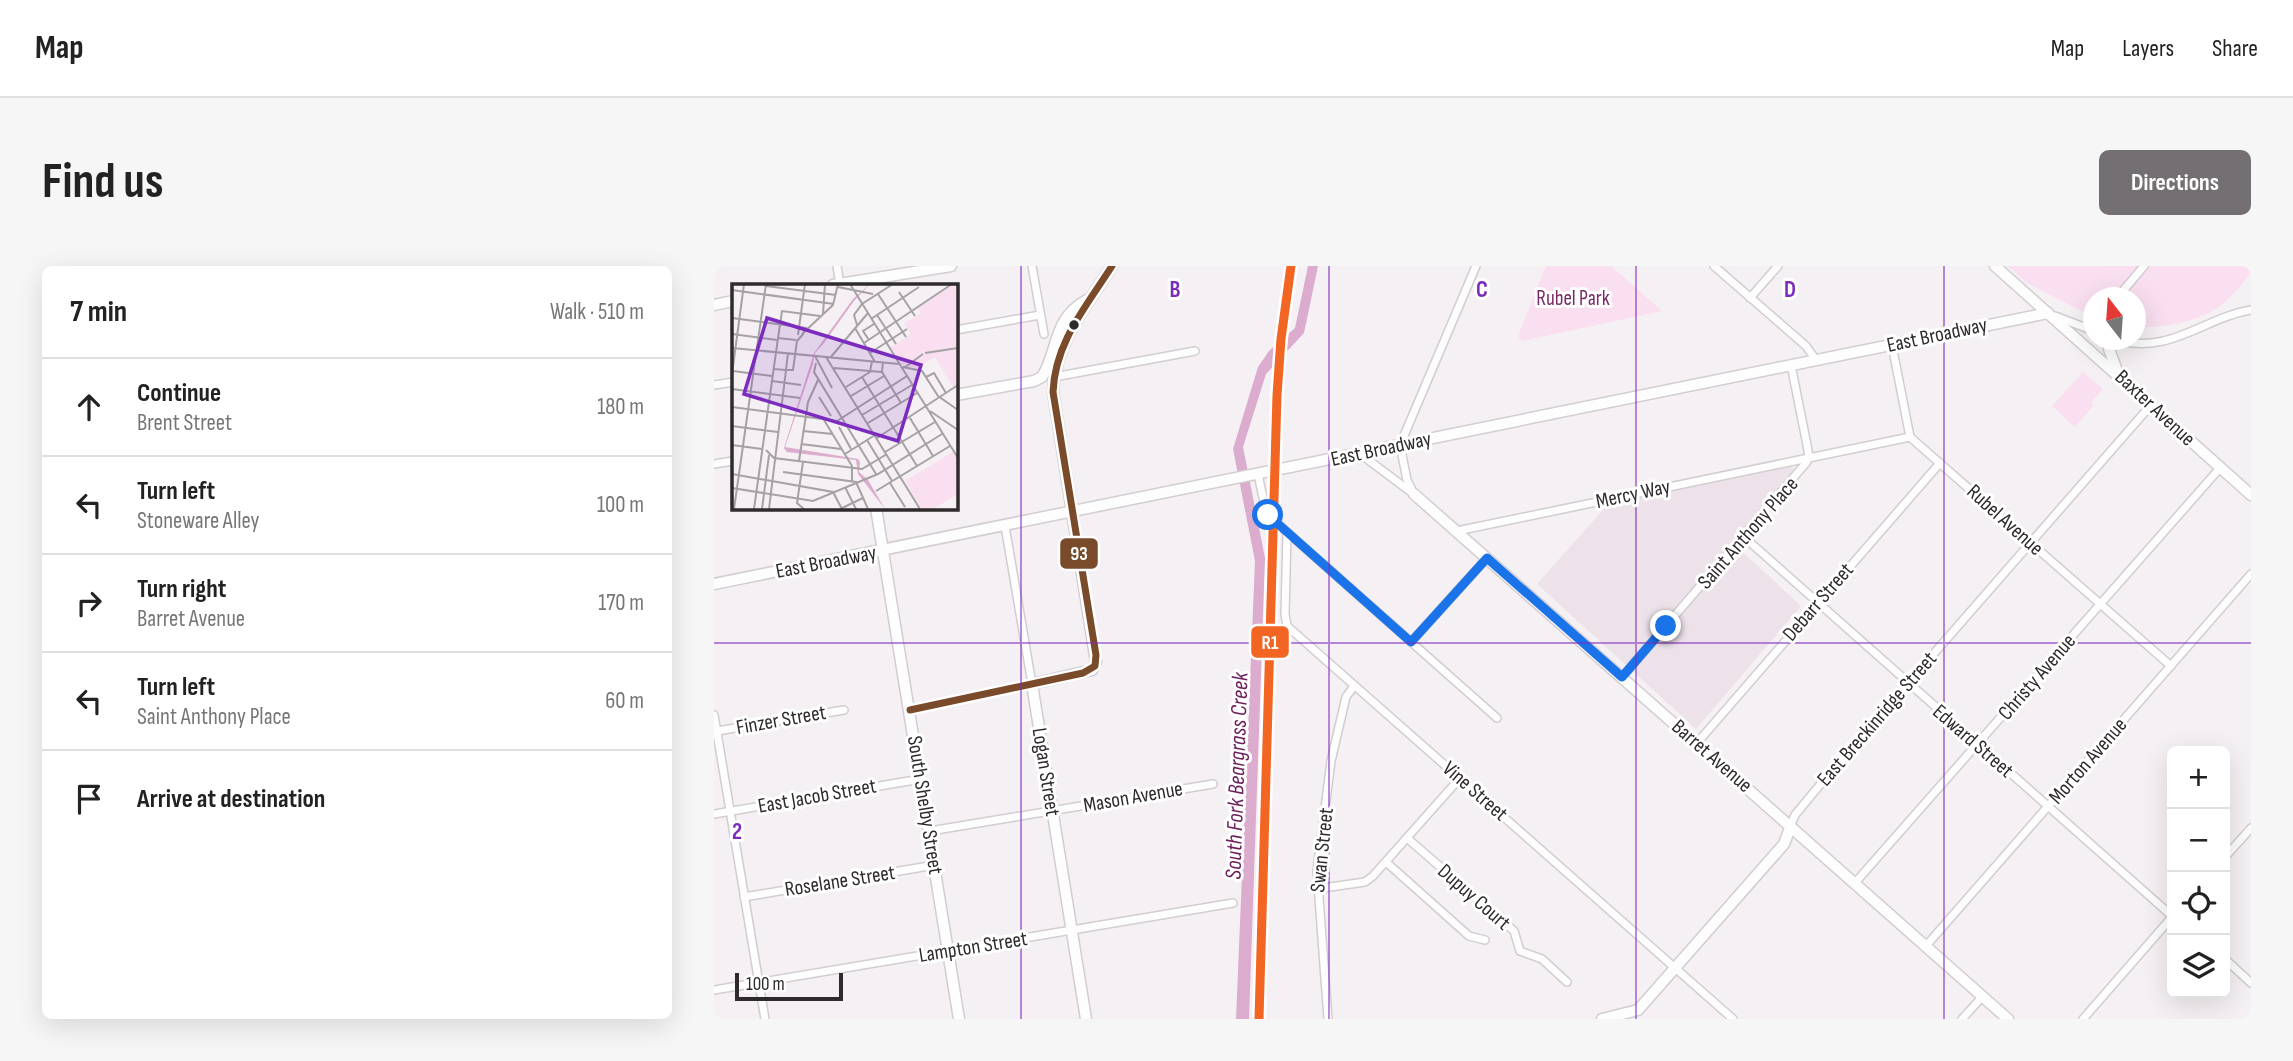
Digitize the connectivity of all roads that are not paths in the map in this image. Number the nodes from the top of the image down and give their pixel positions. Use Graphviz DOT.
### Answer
graph roads {
  1 [pos="837,266"];
  2 [pos="951,266"];
  3 [pos="1032,266"];
  4 [pos="1112,266"];
  5 [pos="1476,266"];
  6 [pos="1714,266"];
  7 [pos="1778,266"];
  8 [pos="1995,266"];
  9 [pos="2144,266"];
  10 [pos="838,284"];
  11 [pos="844,284"];
  12 [pos="2126,287"];
  13 [pos="1750,298"];
  14 [pos="1087,300"];
  15 [pos="732,302"];
  16 [pos="714,305"];
  17 [pos="2251,310"];
  18 [pos="2048,313"];
  19 [pos="1040,315"];
  20 [pos="2083,327"];
  21 [pos="957,330"];
  22 [pos="1044,334"];
  23 [pos="2146,342"];
  24 [pos="1892,345"];
  25 [pos="2110,350"];
  26 [pos="1195,351"];
  27 [pos="1816,360"];
  28 [pos="1791,365"];
  29 [pos="1054,377"];
  30 [pos="2122,377"];
  31 [pos="1034,381"];
  32 [pos="732,382"];
  33 [pos="714,385"];
  34 [pos="957,395"];
  35 [pos="2151,405"];
  36 [pos="1910,437"];
  37 [pos="1401,445"];
  38 [pos="1359,453"];
  39 [pos="1809,457"];
  40 [pos="732,461"];
  41 [pos="1940,463"];
  42 [pos="714,464"];
  43 [pos="2220,468"];
  44 [pos="1066,470"];
  45 [pos="1254,475"];
  46 [pos="1414,494"];
  47 [pos="2251,495"];
  48 [pos="876,509"];
  49 [pos="1072,512"];
  50 [pos="1004,526"];
  51 [pos="1457,531"];
  52 [pos="1287,533"];
  53 [pos="1744,537"];
  54 [pos="2031,543"];
  55 [pos="883,551"];
  56 [pos="1487,558"];
  57 [pos="2251,574"];
  58 [pos="714,584"];
  59 [pos="1817,604"];
  60 [pos="2101,604"];
  61 [pos="1411,642"];
  62 [pos="2171,666"];
  63 [pos="1622,677"];
  64 [pos="1032,684"];
  65 [pos="1908,684"];
  66 [pos="1354,686"];
  67 [pos="844,709"];
  68 [pos="910,710"];
  69 [pos="714,715"];
  70 [pos="1497,718"];
  71 [pos="717,731"];
  72 [pos="1697,743"];
  73 [pos="1978,745"];
  74 [pos="1460,778"];
  75 [pos="920,779"];
  76 [pos="1213,783"];
  77 [pos="2048,807"];
  78 [pos="1052,810"];
  79 [pos="730,811"];
  80 [pos="714,814"];
  81 [pos="1790,828"];
  82 [pos="2251,828"];
  83 [pos="930,831"];
  84 [pos="1407,838"];
  85 [pos="2230,852"];
  86 [pos="1386,862"];
  87 [pos="935,865"];
  88 [pos="1854,884"];
  89 [pos="1316,890"];
  90 [pos="744,897"];
  91 [pos="1233,903"];
  92 [pos="2167,912"];
  93 [pos="2167,922"];
  94 [pos="1072,931"];
  95 [pos="1485,940"];
  96 [pos="1925,947"];
  97 [pos="948,951"];
  98 [pos="2230,964"];
  99 [pos="1675,968"];
  100 [pos="1567,982"];
  101 [pos="758,983"];
  102 [pos="2251,983"];
  103 [pos="714,990"];
  104 [pos="1983,996"];
  105 [pos="765,1019"];
  106 [pos="959,1019"];
  107 [pos="1086,1019"];
  108 [pos="1328,1019"];
  109 [pos="1602,1019"];
  110 [pos="1733,1019"];
  111 [pos="1962,1019"];
  112 [pos="2008,1019"];
  113 [pos="2083,1019"];
  1 -- 10 [label="street"];
  2 -- 11 [label="main road"];
  3 -- 19 [label="street"];
  4 -- 14 [label="main road"];
  5 -- 37 [label="street"];
  6 -- 13 [label="street"];
  7 -- 13 [label="street"];
  8 -- 18 [label="main road, Baxter Avenue"];
  9 -- 12 [label="street"];
  13 -- 27 [label="street"];
  14 -- 29 [label="main road"];
  14 -- 31 [label="main road"];
  15 -- 16 [label="main road"];
  17 -- 23 [label="street"];
  18 -- 20 [label="street"];
  18 -- 24 [label="main road, East Broadway"];
  18 -- 30 [label="main road, Baxter Avenue"];
  19 -- 21 [label="street"];
  19 -- 22 [label="street"];
  24 -- 27 [label="main road, East Broadway"];
  24 -- 36 [label="street"];
  25 -- 30 [label="main road"];
  26 -- 29 [label="street"];
  27 -- 28 [label="main road, East Broadway"];
  28 -- 37 [label="main road, East Broadway"];
  28 -- 39 [label="street, Saint Anthony Place"];
  29 -- 44 [label="main road"];
  30 -- 35 [label="main road, Baxter Avenue"];
  31 -- 34 [label="main road"];
  31 -- 44 [label="main road"];
  32 -- 33 [label="street"];
  35 -- 43 [label="main road, Baxter Avenue"];
  35 -- 54 [label="street, East Breckinridge Street"];
  36 -- 39 [label="street, Mercy Way"];
  36 -- 41 [label="street, Rubel Avenue"];
  37 -- 38 [label="main road, East Broadway"];
  37 -- 46 [label="street"];
  38 -- 45 [label="main road, East Broadway"];
  38 -- 46 [label="street, Barret Avenue"];
  39 -- 51 [label="street, Mercy Way"];
  39 -- 53 [label="street, Saint Anthony Place"];
  40 -- 42 [label="street"];
  41 -- 54 [label="street, Rubel Avenue"];
  41 -- 59 [label="street, Debarr Street"];
  43 -- 47 [label="main road, Baxter Avenue"];
  43 -- 60 [label="street, Christy Avenue"];
  44 -- 49 [label="main road"];
  45 -- 49 [label="main road, East Broadway"];
  45 -- 52 [label="street"];
  46 -- 51 [label="main road, Barret Avenue"];
  48 -- 55 [label="main road, South Shelby Street"];
  49 -- 50 [label="main road, East Broadway"];
  49 -- 64 [label="main road"];
  50 -- 55 [label="main road, East Broadway"];
  50 -- 64 [label="street, Logan Street"];
  51 -- 56 [label="main road, Barret Avenue"];
  52 -- 61 [label="street"];
  52 -- 66 [label="street, Vine Street"];
  53 -- 59 [label="street, Edward Street"];
  53 -- 63 [label="street, Saint Anthony Place"];
  54 -- 60 [label="street, Rubel Avenue"];
  54 -- 65 [label="street, East Breckinridge Street"];
  55 -- 58 [label="main road, East Broadway"];
  55 -- 68 [label="main road, South Shelby Street"];
  56 -- 61 [label="street"];
  56 -- 63 [label="main road, Barret Avenue"];
  57 -- 62 [label="street, Morton Avenue"];
  59 -- 65 [label="street, Edward Street"];
  59 -- 72 [label="street, Debarr Street"];
  60 -- 62 [label="street, Rubel Avenue"];
  60 -- 73 [label="street, Christy Avenue"];
  61 -- 70 [label="street"];
  62 -- 77 [label="street, Morton Avenue"];
  63 -- 72 [label="main road, Barret Avenue"];
  64 -- 68 [label="street"];
  64 -- 78 [label="main road, Logan Street"];
  65 -- 73 [label="street, Edward Street"];
  65 -- 81 [label="street, East Breckinridge Street"];
  66 -- 74 [label="street, Vine Street"];
  66 -- 89 [label="street, Swan Street"];
  67 -- 71 [label="street, Finzer Street"];
  68 -- 75 [label="main road, South Shelby Street"];
  69 -- 71 [label="street"];
  71 -- 79 [label="street"];
  72 -- 81 [label="main road, Barret Avenue"];
  73 -- 77 [label="street, Edward Street"];
  73 -- 88 [label="street, Christy Avenue"];
  74 -- 84 [label="street"];
  74 -- 99 [label="street, Vine Street"];
  75 -- 79 [label="street, East Jacob Street"];
  75 -- 83 [label="main road, South Shelby Street"];
  76 -- 78 [label="street, Mason Avenue"];
  77 -- 92 [label="street, Edward Street"];
  77 -- 96 [label="street, Morton Avenue"];
  78 -- 83 [label="street, Mason Avenue"];
  78 -- 94 [label="main road, Logan Street"];
  79 -- 80 [label="street, East Jacob Street"];
  79 -- 90 [label="street"];
  81 -- 88 [label="main road, Barret Avenue"];
  81 -- 99 [label="main road, East Breckinridge Street"];
  82 -- 85 [label="street"];
  83 -- 87 [label="main road, South Shelby Street"];
  84 -- 86 [label="street"];
  84 -- 100 [label="street, Dupuy Court"];
  86 -- 89 [label="street"];
  86 -- 95 [label="street"];
  87 -- 90 [label="street, Roselane Street"];
  87 -- 97 [label="main road, South Shelby Street"];
  88 -- 96 [label="main road, Barret Avenue"];
  89 -- 108 [label="street, Swan Street"];
  90 -- 101 [label="street"];
  91 -- 94 [label="street, Lampton Street"];
  93 -- 113 [label="street"];
  94 -- 97 [label="street, Lampton Street"];
  94 -- 107 [label="main road, Logan Street"];
  96 -- 104 [label="main road, Barret Avenue"];
  97 -- 101 [label="street, Lampton Street"];
  97 -- 106 [label="main road, South Shelby Street"];
  98 -- 102 [label="street"];
  99 -- 109 [label="main road, East Breckinridge Street"];
  99 -- 110 [label="street, Vine Street"];
  101 -- 103 [label="street, Lampton Street"];
  101 -- 105 [label="street"];
  104 -- 111 [label="street"];
  104 -- 112 [label="main road, Barret Avenue"];
}
